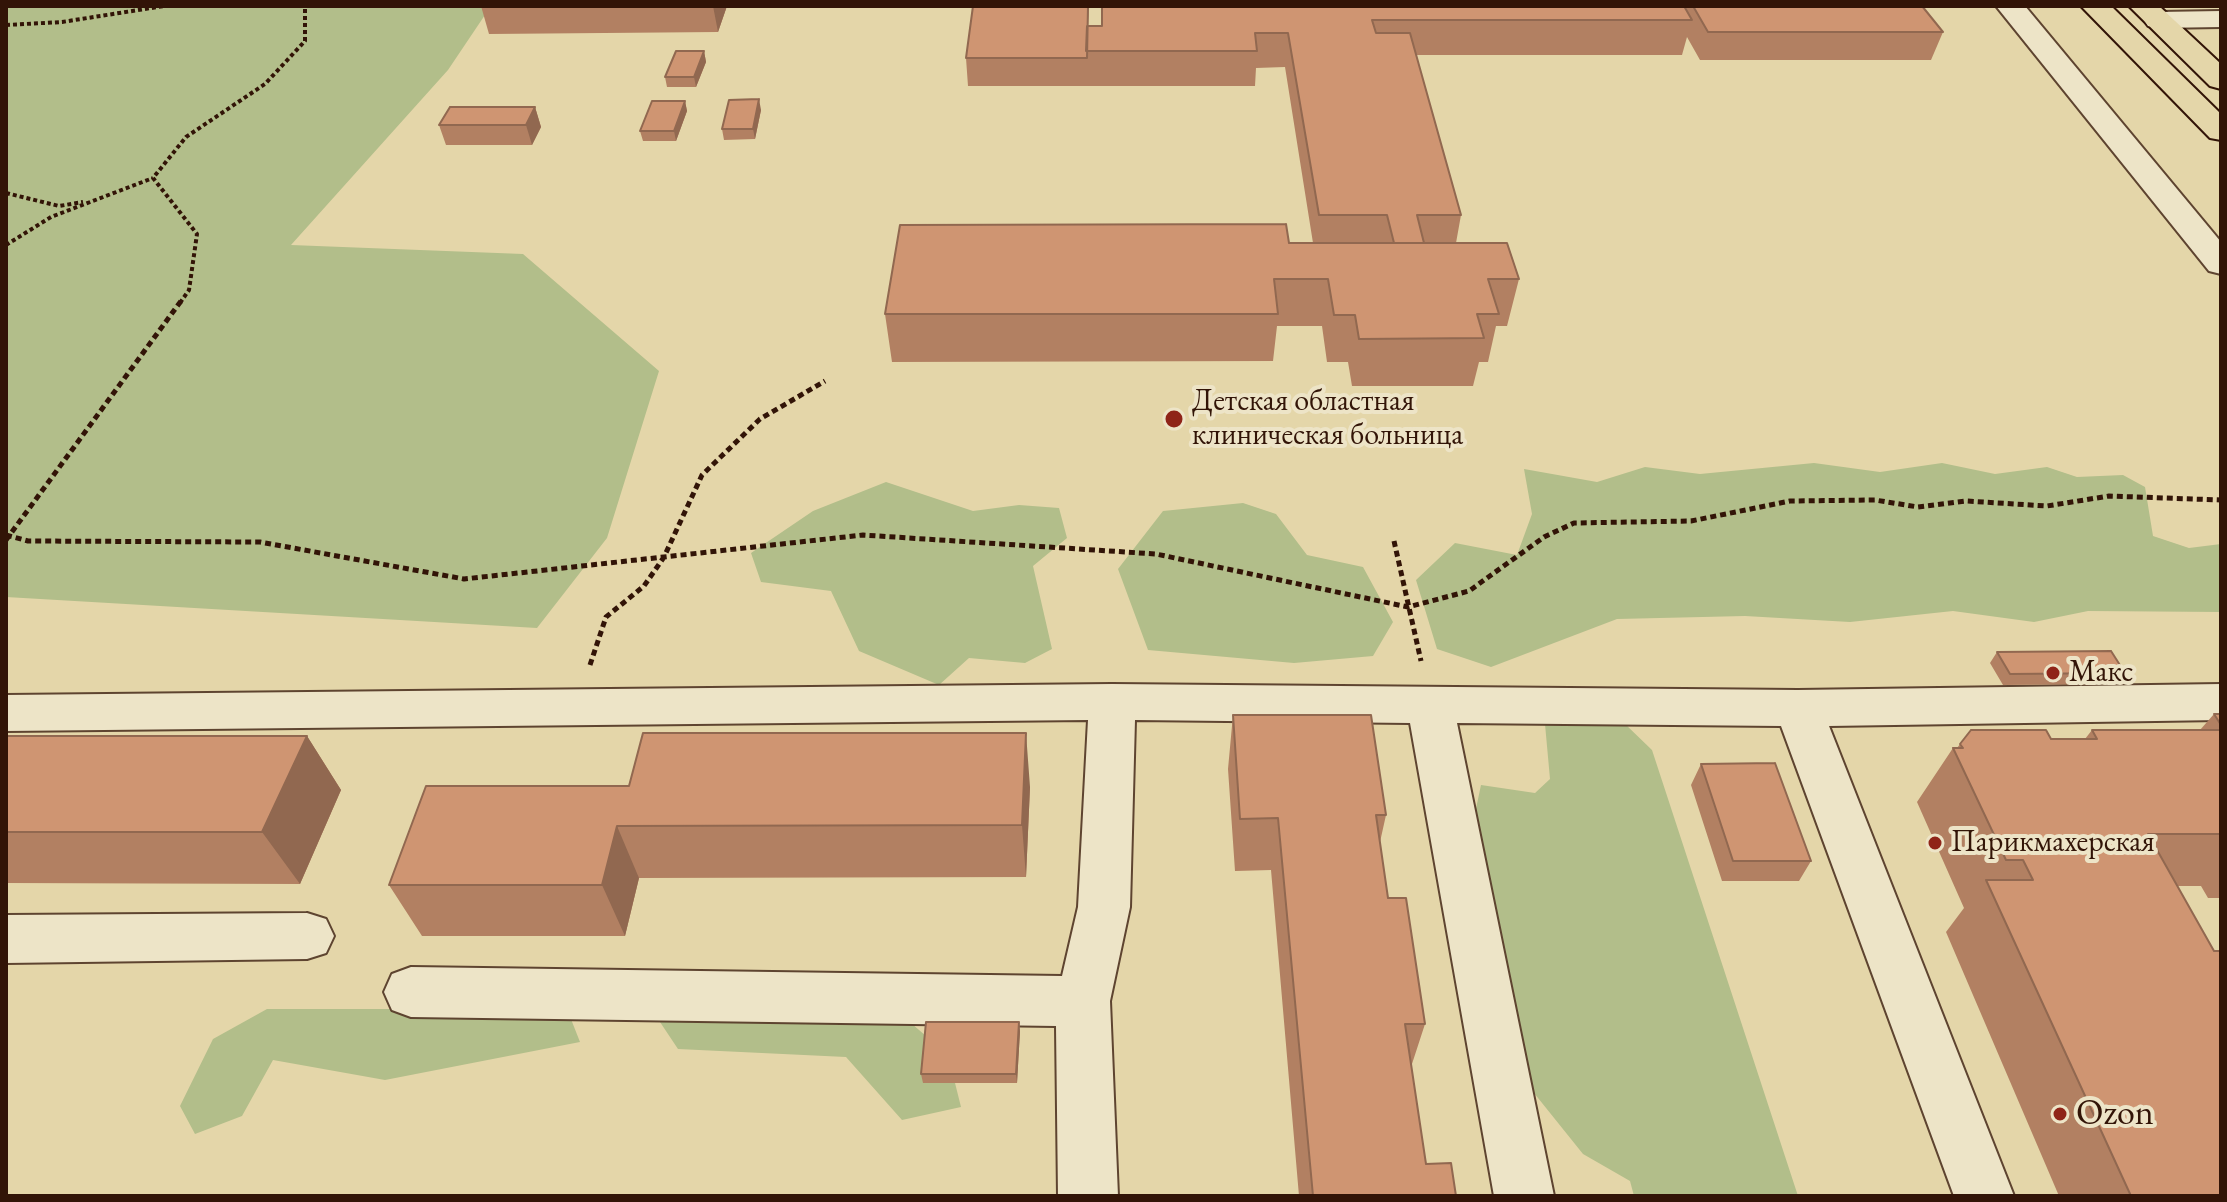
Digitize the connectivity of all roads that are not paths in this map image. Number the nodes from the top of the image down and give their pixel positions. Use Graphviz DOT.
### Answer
graph roads {
  1 [pos="2010,6"];
  2 [pos="2095,6"];
  3 [pos="2150,13"];
  4 [pos="2221,19"];
  5 [pos="2221,80"];
  6 [pos="2221,131"];
  7 [pos="2221,264"];
  8 [pos="1112,702"];
  9 [pos="2221,702"];
  10 [pos="1430,706"];
  11 [pos="1798,708"];
  12 [pos="6,713"];
  13 [pos="307,936"];
  14 [pos="6,939"];
  15 [pos="411,992"];
  16 [pos="1083,1001"];
  17 [pos="1088,1196"];
  18 [pos="1524,1196"];
  19 [pos="1984,1196"];
  1 -- 7 [label="lane"];
  2 -- 6 [label="main road"];
  3 -- 4 [label="lane"];
  3 -- 5 [label="main road"];
  8 -- 10 [label="lane"];
  8 -- 12 [label="lane"];
  8 -- 16 [label="lane"];
  9 -- 11 [label="lane"];
  10 -- 11 [label="lane"];
  10 -- 18 [label="lane"];
  11 -- 19 [label="lane"];
  13 -- 14 [label="lane"];
  15 -- 16 [label="lane"];
  16 -- 17 [label="lane"];
}
